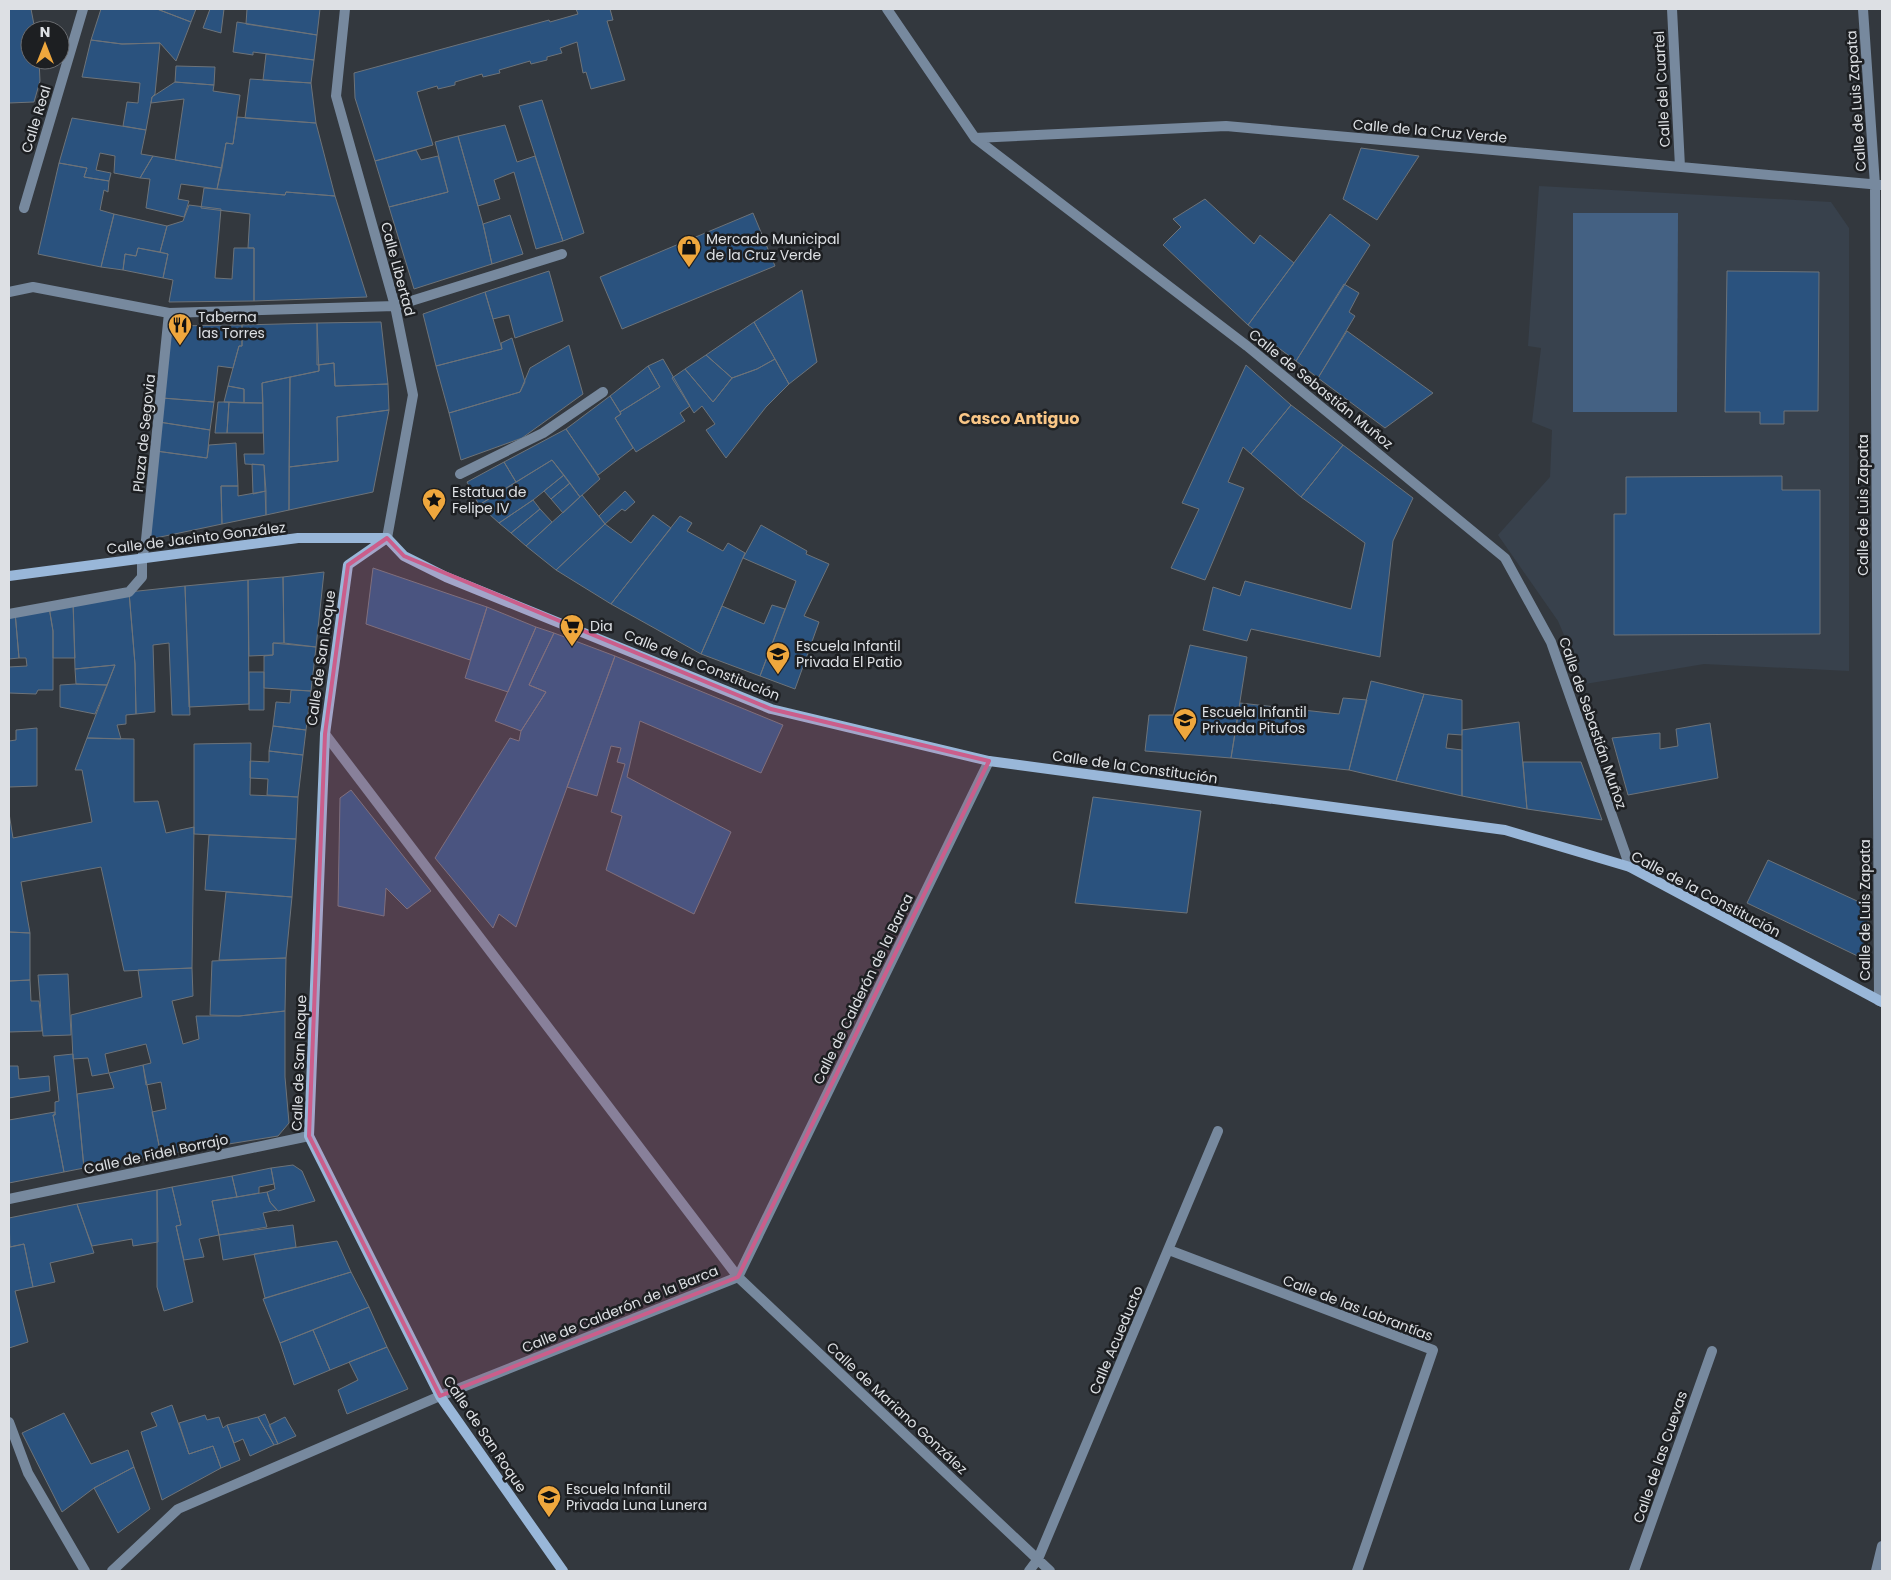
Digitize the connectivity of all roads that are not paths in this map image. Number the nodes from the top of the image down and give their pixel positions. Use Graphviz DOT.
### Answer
graph roads {
  1 [pos="83,9"];
  2 [pos="345,9"];
  3 [pos="887,9"];
  4 [pos="1672,9"];
  5 [pos="1863,9"];
  6 [pos="974,138"];
  7 [pos="1680,167"];
  8 [pos="1879,185"];
  9 [pos="24,208"];
  10 [pos="562,254"];
  11 [pos="9,292"];
  12 [pos="395,306"];
  13 [pos="169,313"];
  14 [pos="603,392"];
  15 [pos="460,474"];
  16 [pos="387,538"];
  17 [pos="142,559"];
  18 [pos="9,576"];
  19 [pos="9,614"];
  20 [pos="325,734"];
  21 [pos="989,761"];
  22 [pos="1630,867"];
  23 [pos="1881,1001"];
  24 [pos="1218,1131"];
  25 [pos="309,1136"];
  26 [pos="9,1199"];
  27 [pos="1169,1250"];
  28 [pos="738,1277"];
  29 [pos="1712,1351"];
  30 [pos="440,1396"];
  31 [pos="9,1422"];
  32 [pos="1882,1546"];
  33 [pos="1038,1559"];
  34 [pos="85,1571"];
  35 [pos="112,1571"];
  36 [pos="563,1571"];
  37 [pos="1029,1571"];
  38 [pos="1050,1571"];
  39 [pos="1357,1571"];
  40 [pos="1634,1571"];
  41 [pos="1876,1571"];
  1 -- 9 [label="street, Calle Real"];
  2 -- 12 [label="street, Calle Libertad"];
  3 -- 6 [label="street, Calle de Sebastián Muñoz"];
  4 -- 7 [label="street, Calle del Cuartel"];
  5 -- 8 [label="street, Calle de Luis Zapata"];
  6 -- 7 [label="street, Calle de la Cruz Verde"];
  6 -- 22 [label="street, Calle de Sebastián Muñoz"];
  7 -- 8 [label="street, Calle de la Cruz Verde"];
  8 -- 23 [label="street, Calle de Luis Zapata"];
  10 -- 12 [label="street"];
  11 -- 13 [label="street"];
  12 -- 13 [label="street"];
  12 -- 16 [label="street, Calle Libertad"];
  13 -- 17 [label="street, Plaza de Segovia"];
  14 -- 15 [label="street"];
  16 -- 17 [label="street, Calle de Jacinto González"];
  16 -- 20 [label="street, Calle de San Roque"];
  16 -- 21 [label="street, Calle de la Constitución"];
  17 -- 18 [label="street, Calle de Jacinto González"];
  17 -- 19 [label="street, Plaza de Segovia"];
  20 -- 25 [label="street, Calle de San Roque"];
  20 -- 28 [label="street, Calle de Mariano González"];
  21 -- 22 [label="street, Calle de la Constitución"];
  21 -- 28 [label="street, Calle de Calderón de la Barca"];
  22 -- 23 [label="street, Calle de la Constitución"];
  24 -- 27 [label="street, Calle Acueducto"];
  25 -- 26 [label="street, Calle de Fidel Borrajo"];
  25 -- 30 [label="street, Calle de San Roque"];
  27 -- 33 [label="street, Calle Acueducto"];
  27 -- 39 [label="street, Calle de las Labrantías"];
  28 -- 30 [label="street, Calle de Calderón de la Barca"];
  28 -- 33 [label="street, Calle de Mariano González"];
  29 -- 40 [label="street, Calle de las Cuevas"];
  30 -- 35 [label="street, Calle de Calderón de la Barca"];
  30 -- 36 [label="street, Calle de San Roque"];
  31 -- 34 [label="street"];
  32 -- 41 [label="street"];
  33 -- 37 [label="street"];
  33 -- 38 [label="street, Calle de Mariano González"];
}
